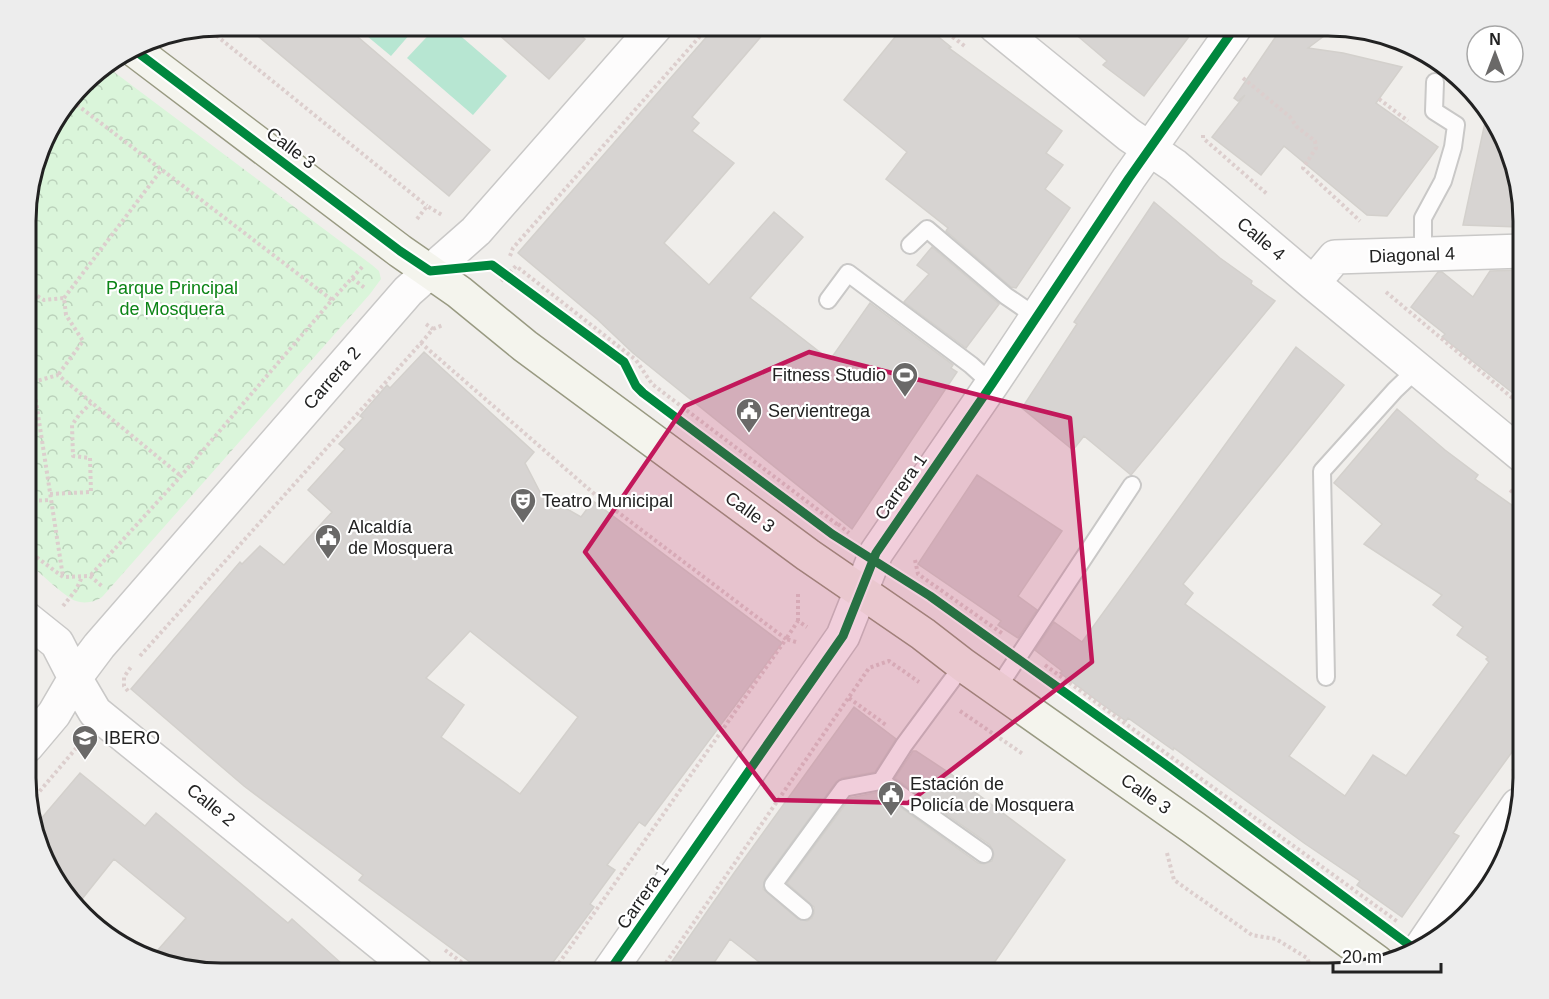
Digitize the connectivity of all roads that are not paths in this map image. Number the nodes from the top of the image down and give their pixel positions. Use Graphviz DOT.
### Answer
graph roads {
  1 [pos="647,36"];
  2 [pos="1007,36"];
  3 [pos="1229,36"];
  4 [pos="141,55"];
  5 [pos="1435,82"];
  6 [pos="1150,148"];
  7 [pos="910,246"];
  8 [pos="1513,251"];
  9 [pos="1423,254"];
  10 [pos="430,271"];
  11 [pos="1313,283"];
  12 [pos="828,300"];
  13 [pos="1037,317"];
  14 [pos="1417,369"];
  15 [pos="992,384"];
  16 [pos="1513,448"];
  17 [pos="1132,485"];
  18 [pos="860,592"];
  19 [pos="36,626"];
  20 [pos="963,665"];
  21 [pos="1326,677"];
  22 [pos="75,678"];
  23 [pos="997,689"];
  24 [pos="36,735"];
  25 [pos="881,781"];
  26 [pos="1513,792"];
  27 [pos="984,854"];
  28 [pos="804,911"];
  29 [pos="1413,936"];
  30 [pos="1371,958"];
  31 [pos="405,963"];
  32 [pos="615,963"];
  1 -- 10 [label="street, Carrera 2"];
  2 -- 6 [label="street, Calle 4"];
  3 -- 6 [label="street, Carrera 1"];
  4 -- 10 [label="main road, Calle 3"];
  5 -- 9 [label="lane"];
  6 -- 11 [label="street, Calle 4"];
  6 -- 13 [label="street, Carrera 1"];
  7 -- 13 [label="lane"];
  8 -- 9 [label="street, Diagonal 4"];
  9 -- 11 [label="street, Diagonal 4"];
  10 -- 18 [label="main road, Calle 3"];
  10 -- 22 [label="street, Carrera 2"];
  11 -- 14 [label="street, Calle 4"];
  12 -- 15 [label="lane"];
  13 -- 15 [label="street, Carrera 1"];
  14 -- 16 [label="street, Calle 4"];
  14 -- 21 [label="lane"];
  15 -- 18 [label="street, Carrera 1"];
  17 -- 23 [label="lane"];
  18 -- 20 [label="main road, Calle 3"];
  18 -- 32 [label="street, Carrera 1"];
  19 -- 22 [label="street, Calle 2"];
  20 -- 23 [label="main road, Calle 3"];
  20 -- 25 [label="lane"];
  22 -- 24 [label="street, Carrera 2"];
  22 -- 31 [label="street, Calle 2"];
  23 -- 30 [label="main road, Calle 3"];
  25 -- 27 [label="lane"];
  25 -- 28 [label="lane"];
  26 -- 29 [label="street"];
}
